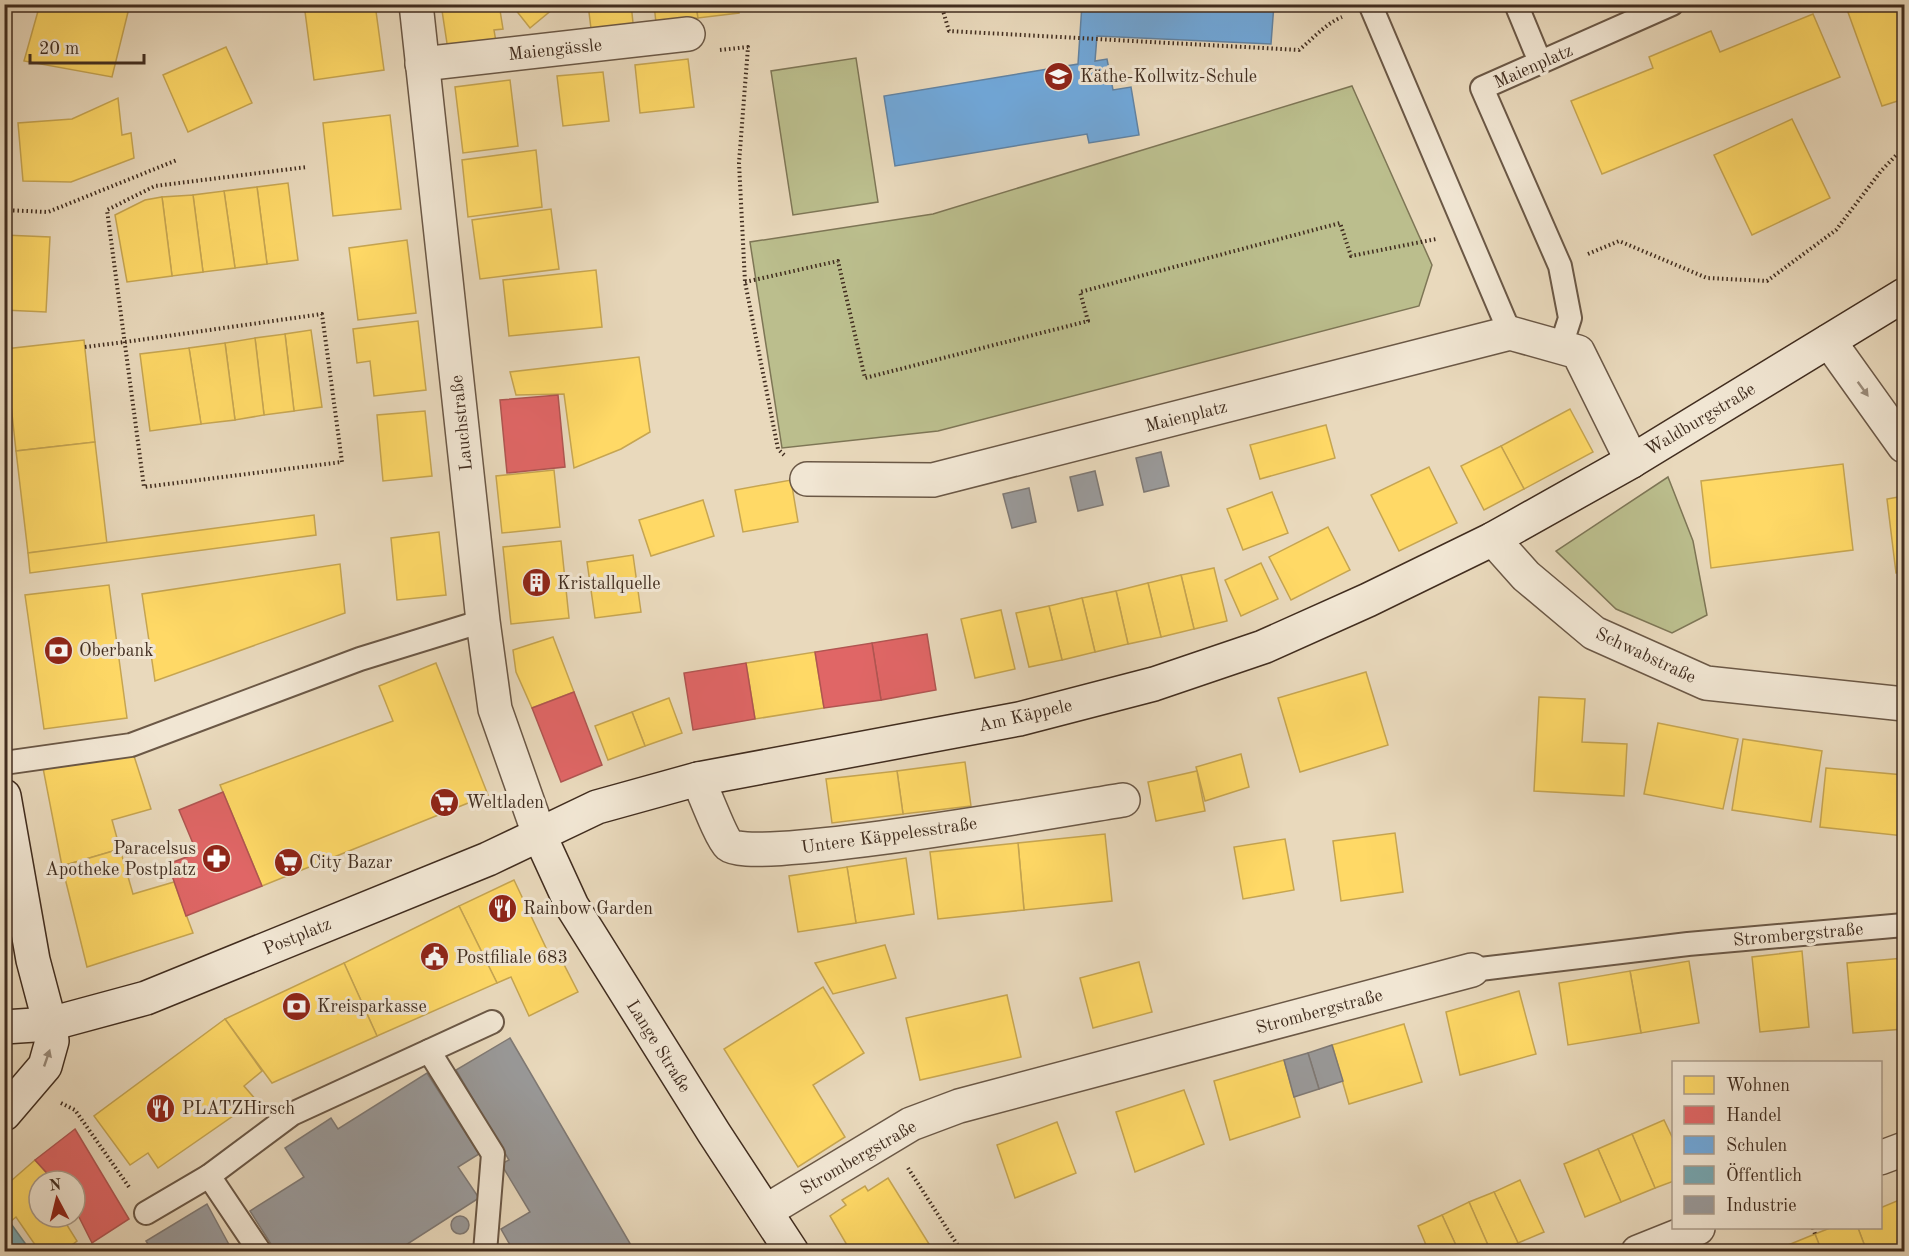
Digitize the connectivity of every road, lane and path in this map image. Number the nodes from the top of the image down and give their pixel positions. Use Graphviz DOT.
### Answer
graph roads {
  1 [pos="416,4"];
  2 [pos="941,4"];
  3 [pos="1516,4"];
  4 [pos="1672,4"];
  5 [pos="1371,5"];
  6 [pos="700,43"];
  7 [pos="1540,63"];
  8 [pos="422,64"];
  9 [pos="1905,147"];
  10 [pos="177,160"];
  11 [pos="307,167"];
  12 [pos="4,210"];
  13 [pos="1466,233"];
  14 [pos="1560,266"];
  15 [pos="745,282"];
  16 [pos="1905,295"];
  17 [pos="1510,333"];
  18 [pos="1829,341"];
  19 [pos="125,342"];
  20 [pos="1561,346"];
  21 [pos="85,347"];
  22 [pos="1905,446"];
  23 [pos="1632,461"];
  24 [pos="807,479"];
  25 [pos="1493,539"];
  26 [pos="483,621"];
  27 [pos="1905,704"];
  28 [pos="4,763"];
  29 [pos="698,779"];
  30 [pos="4,796"];
  31 [pos="1123,800"];
  32 [pos="539,834"];
  33 [pos="1905,925"];
  34 [pos="1472,970"];
  35 [pos="492,1022"];
  36 [pos="50,1024"];
  37 [pos="4,1027"];
  38 [pos="429,1051"];
  39 [pos="4,1114"];
  40 [pos="86,1124"];
  41 [pos="1905,1149"];
  42 [pos="1882,1158"];
  43 [pos="209,1176"];
  44 [pos="925,1196"];
  45 [pos="765,1211"];
  46 [pos="146,1212"];
  47 [pos="1693,1229"];
  48 [pos="1814,1229"];
  49 [pos="1815,1234"];
  50 [pos="260,1251"];
  51 [pos="485,1251"];
  52 [pos="792,1251"];
  53 [pos="962,1251"];
  54 [pos="1638,1251"];
  1 -- 8 [label="street, Lauchstraße"];
  2 -- 5 [label="path"];
  3 -- 7 [label="lane"];
  4 -- 7 [label="lane, Maienplatz"];
  5 -- 13 [label="lane"];
  6 -- 8 [label="street, Maiengässle"];
  6 -- 15 [label="path"];
  7 -- 14 [label="lane, Maienplatz"];
  8 -- 26 [label="street, Lauchstraße"];
  9 -- 14 [label="path"];
  10 -- 12 [label="path"];
  11 -- 19 [label="path"];
  13 -- 15 [label="path"];
  13 -- 17 [label="lane"];
  14 -- 20 [label="lane, Maienplatz"];
  15 -- 24 [label="path"];
  16 -- 18 [label="street, Waldburgstraße"];
  17 -- 20 [label="street, Maienplatz"];
  17 -- 24 [label="street, Maienplatz"];
  18 -- 22 [label="street, one-way"];
  18 -- 23 [label="street, Waldburgstraße"];
  19 -- 19 [label="path"];
  19 -- 21 [label="path"];
  20 -- 23 [label="street, Maienplatz"];
  23 -- 25 [label="street, Waldburgstraße"];
  25 -- 27 [label="street, Schwabstraße"];
  25 -- 29 [label="street, Am Käppele"];
  26 -- 28 [label="lane"];
  26 -- 32 [label="street, Lauchstraße"];
  29 -- 31 [label="street, Untere Käppelesstraße"];
  29 -- 32 [label="street, Am Käppele"];
  30 -- 36 [label="street"];
  32 -- 36 [label="street, Postplatz"];
  32 -- 45 [label="street, Lange Straße"];
  33 -- 34 [label="lane, Strombergstraße"];
  34 -- 45 [label="street, Strombergstraße"];
  35 -- 38 [label="lane"];
  36 -- 37 [label="street, Postplatz"];
  39 -- 36 [label="street, one-way"];
  38 -- 43 [label="lane"];
  38 -- 51 [label="lane"];
  40 -- 46 [label="path"];
  41 -- 42 [label="street"];
  43 -- 46 [label="lane"];
  43 -- 50 [label="lane"];
  44 -- 53 [label="path"];
  45 -- 52 [label="street, Lange Straße"];
  47 -- 54 [label="street"];
  48 -- 49 [label="path"];
}
